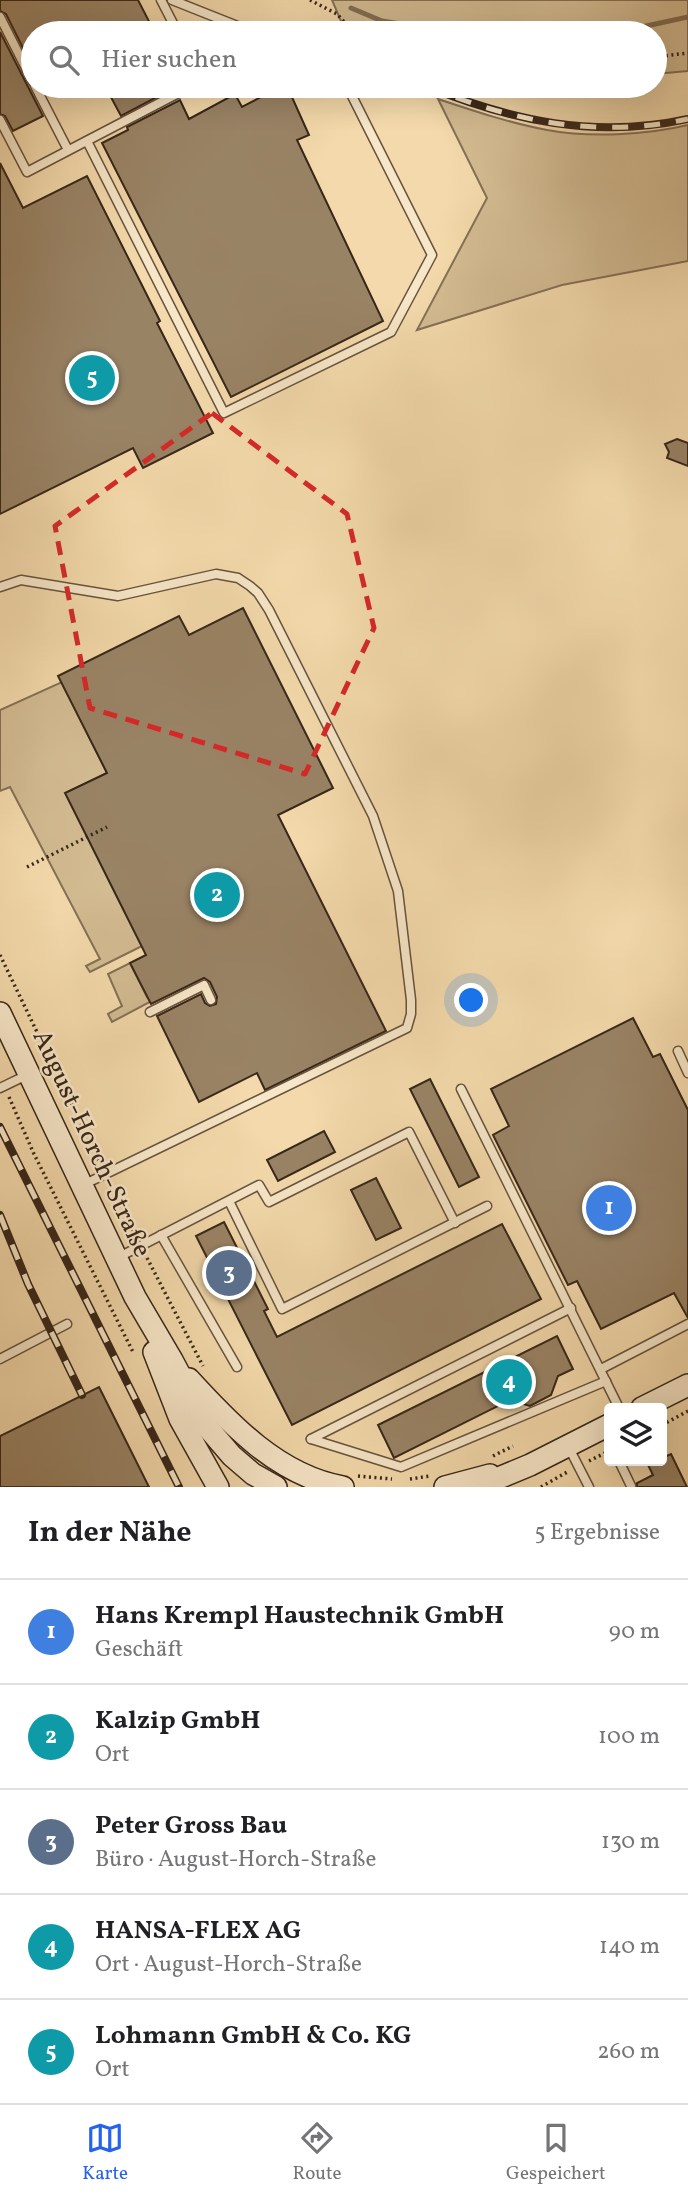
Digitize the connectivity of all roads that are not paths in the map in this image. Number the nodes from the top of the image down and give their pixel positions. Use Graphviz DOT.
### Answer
graph roads {
  1 [pos="161,0"];
  2 [pos="172,0"];
  3 [pos="0,17"];
  4 [pos="172,21"];
  5 [pos="225,21"];
  6 [pos="21,58"];
  7 [pos="41,98"];
  8 [pos="169,98"];
  9 [pos="354,98"];
  10 [pos="0,120"];
  11 [pos="87,141"];
  12 [pos="68,150"];
  13 [pos="0,587"];
  14 [pos="212,1000"];
  15 [pos="0,1013"];
  16 [pos="150,1013"];
  17 [pos="678,1051"];
  18 [pos="688,1073"];
  19 [pos="29,1074"];
  20 [pos="2,1087"];
  21 [pos="461,1089"];
  22 [pos="82,1186"];
  23 [pos="229,1200"];
  24 [pos="487,1206"];
  25 [pos="455,1223"];
  26 [pos="161,1235"];
  27 [pos="117,1258"];
  28 [pos="135,1297"];
  29 [pos="570,1308"];
  30 [pos="688,1324"];
  31 [pos="67,1325"];
  32 [pos="0,1359"];
  33 [pos="172,1360"];
  34 [pos="237,1367"];
  35 [pos="601,1369"];
  36 [pos="606,1381"];
  37 [pos="686,1391"];
  38 [pos="617,1403"];
  39 [pos="655,1403"];
  40 [pos="604,1432"];
  41 [pos="567,1445"];
  42 [pos="530,1465"];
  43 [pos="622,1466"];
  44 [pos="631,1486"];
  45 [pos="218,1487"];
  46 [pos="276,1487"];
  47 [pos="343,1487"];
  48 [pos="445,1487"];
  49 [pos="477,1487"];
  50 [pos="493,1487"];
  51 [pos="589,1487"];
  1 -- 4 [label="lane"];
  2 -- 5 [label="lane"];
  3 -- 6 [label="lane"];
  7 -- 12 [label="lane"];
  8 -- 11 [label="lane"];
  9 -- 11 [label="lane"];
  10 -- 12 [label="lane"];
  11 -- 12 [label="lane"];
  13 -- 22 [label="lane"];
  14 -- 16 [label="lane"];
  15 -- 19 [label="main road, August-Horch-Straße"];
  17 -- 18 [label="lane"];
  19 -- 20 [label="lane"];
  19 -- 22 [label="main road, August-Horch-Straße"];
  21 -- 29 [label="lane"];
  22 -- 27 [label="main road, August-Horch-Straße"];
  23 -- 25 [label="lane"];
  23 -- 25 [label="lane"];
  23 -- 26 [label="lane"];
  24 -- 25 [label="lane"];
  26 -- 27 [label="lane"];
  26 -- 34 [label="lane"];
  27 -- 28 [label="main road, August-Horch-Straße"];
  28 -- 33 [label="main road, August-Horch-Straße"];
  28 -- 45 [label="main road, August-Horch-Straße"];
  29 -- 35 [label="lane"];
  29 -- 36 [label="lane"];
  30 -- 35 [label="lane"];
  31 -- 32 [label="lane"];
  33 -- 46 [label="main road, August-Horch-Straße"];
  33 -- 47 [label="main road"];
  35 -- 36 [label="lane"];
  36 -- 38 [label="lane"];
  37 -- 39 [label="main road"];
  40 -- 41 [label="main road"];
  41 -- 42 [label="main road"];
  41 -- 51 [label="lane"];
  42 -- 48 [label="main road"];
  42 -- 49 [label="main road"];
  42 -- 50 [label="main road"];
  43 -- 44 [label="lane"];
}
